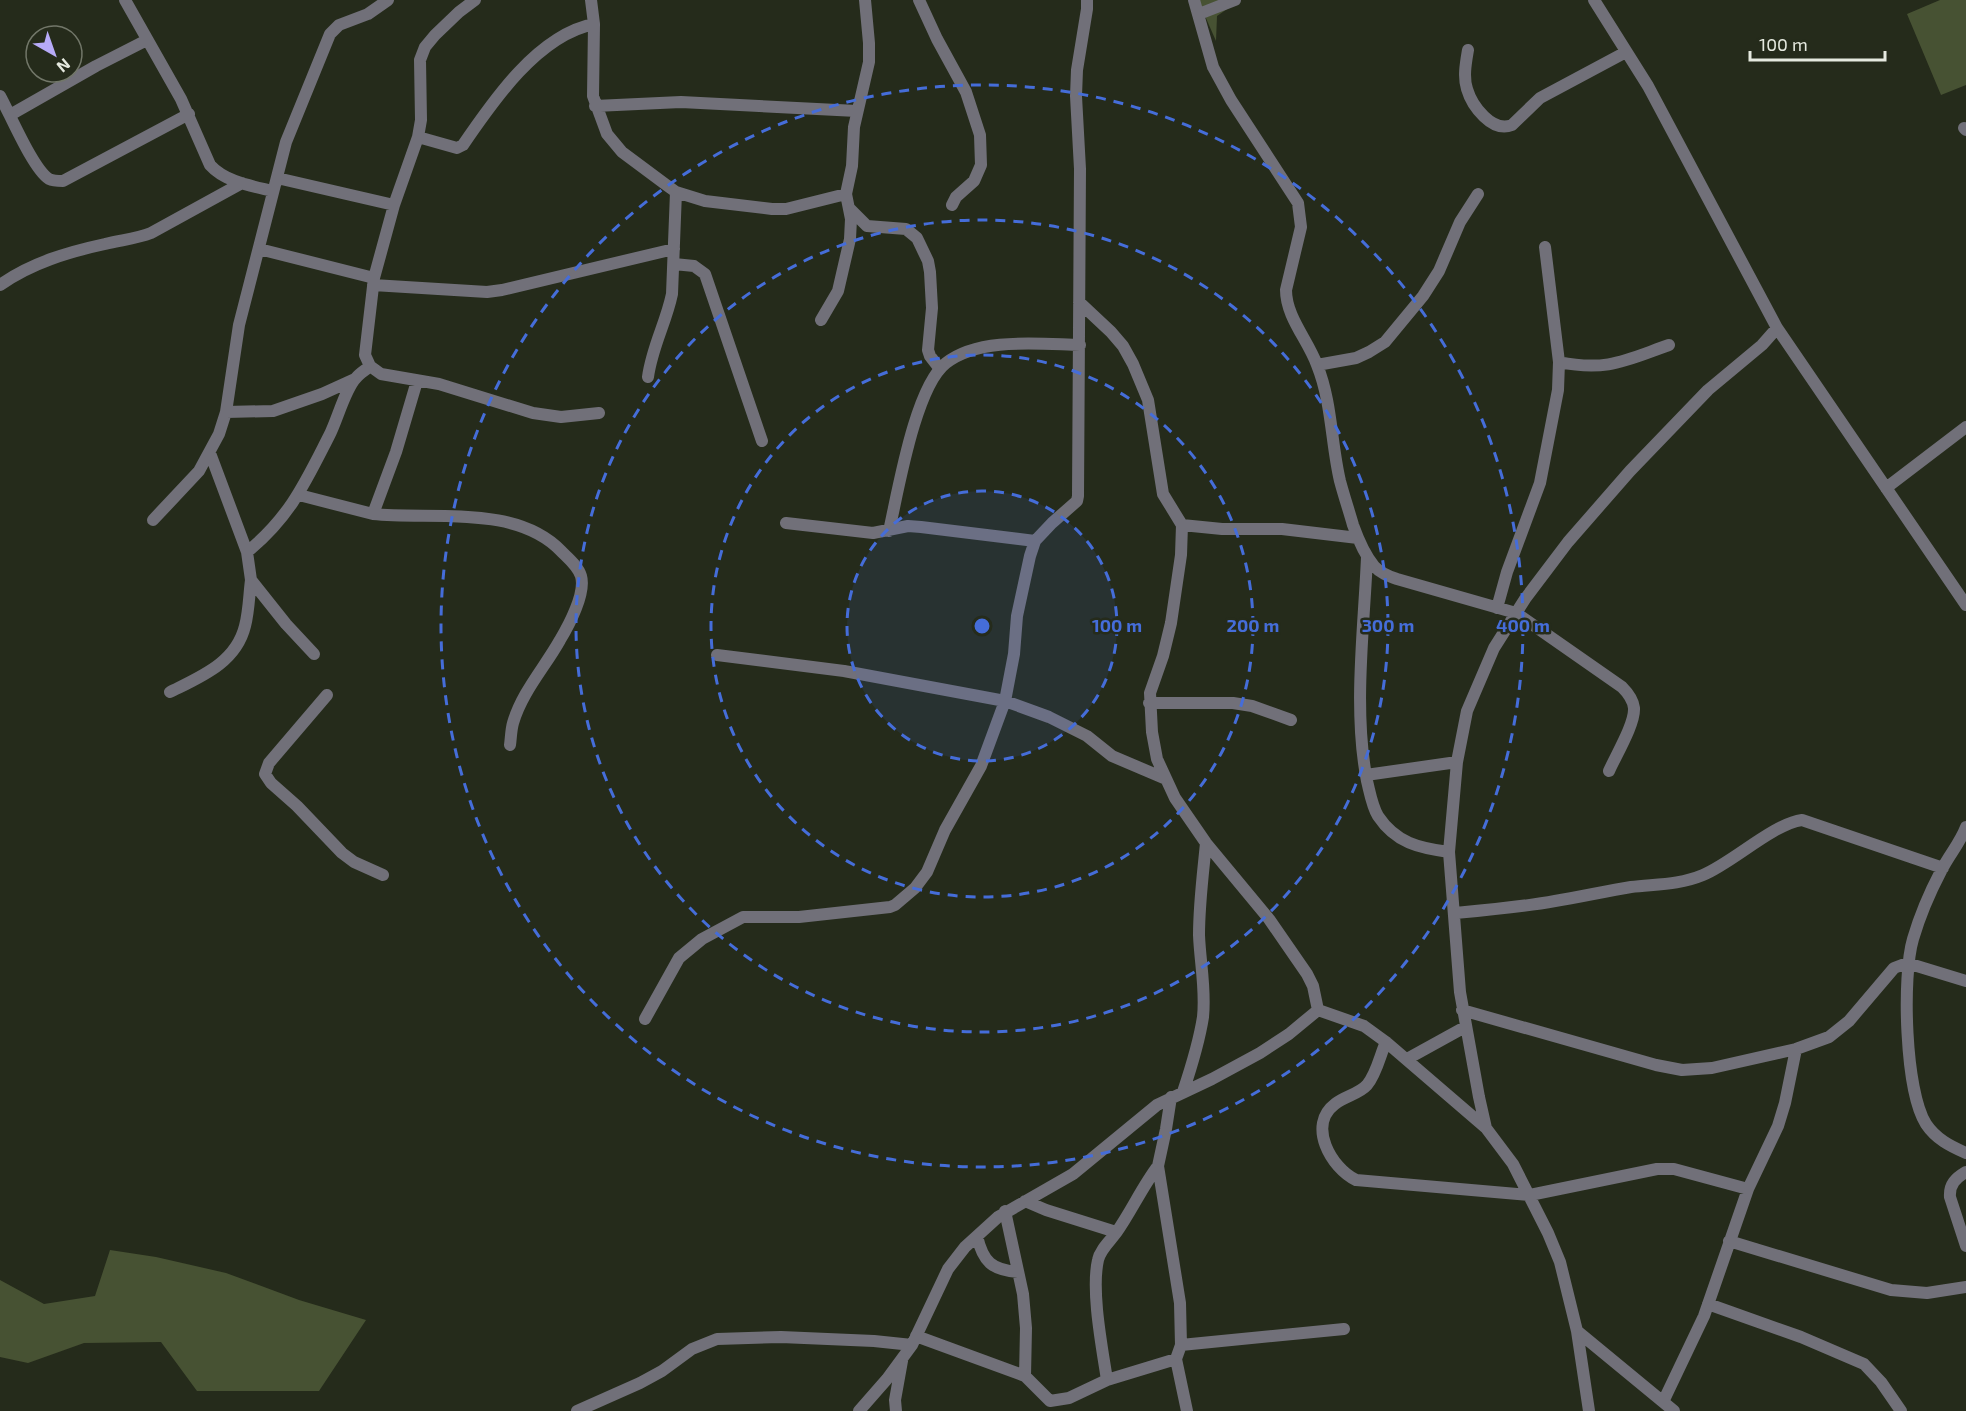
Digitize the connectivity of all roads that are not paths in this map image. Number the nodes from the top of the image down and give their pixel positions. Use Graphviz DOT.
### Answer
graph roads {
  1 [pos="125,0"];
  2 [pos="388,0"];
  3 [pos="475,0"];
  4 [pos="591,0"];
  5 [pos="864,0"];
  6 [pos="920,0"];
  7 [pos="1087,0"];
  8 [pos="1194,0"];
  9 [pos="1235,0"];
  10 [pos="1594,0"];
  11 [pos="1199,14"];
  12 [pos="594,24"];
  13 [pos="147,40"];
  14 [pos="1468,50"];
  15 [pos="1626,52"];
  16 [pos="0,96"];
  17 [pos="596,106"];
  18 [pos="857,111"];
  19 [pos="189,114"];
  20 [pos="10,115"];
  21 [pos="418,137"];
  22 [pos="242,183"];
  23 [pos="275,185"];
  24 [pos="676,192"];
  25 [pos="846,194"];
  26 [pos="1478,194"];
  27 [pos="394,205"];
  28 [pos="952,206"];
  29 [pos="848,207"];
  30 [pos="1545,247"];
  31 [pos="259,249"];
  32 [pos="674,249"];
  33 [pos="674,264"];
  34 [pos="373,281"];
  35 [pos="0,285"];
  36 [pos="1079,302"];
  37 [pos="821,320"];
  38 [pos="1777,328"];
  39 [pos="1080,345"];
  40 [pos="1670,345"];
  41 [pos="1559,362"];
  42 [pos="1317,365"];
  43 [pos="370,366"];
  44 [pos="940,369"];
  45 [pos="648,377"];
  46 [pos="355,378"];
  47 [pos="417,381"];
  48 [pos="226,412"];
  49 [pos="599,413"];
  50 [pos="1966,427"];
  51 [pos="762,441"];
  52 [pos="210,453"];
  53 [pos="1886,488"];
  54 [pos="299,495"];
  55 [pos="373,514"];
  56 [pos="153,520"];
  57 [pos="786,524"];
  58 [pos="1182,525"];
  59 [pos="889,531"];
  60 [pos="1358,538"];
  61 [pos="1035,541"];
  62 [pos="247,552"];
  63 [pos="1367,557"];
  64 [pos="251,580"];
  65 [pos="1966,605"];
  66 [pos="1497,608"];
  67 [pos="1516,613"];
  68 [pos="314,654"];
  69 [pos="717,655"];
  70 [pos="170,692"];
  71 [pos="327,696"];
  72 [pos="1005,702"];
  73 [pos="1149,702"];
  74 [pos="1291,720"];
  75 [pos="510,746"];
  76 [pos="1457,762"];
  77 [pos="1609,771"];
  78 [pos="1366,775"];
  79 [pos="1166,779"];
  80 [pos="1966,827"];
  81 [pos="1206,843"];
  82 [pos="1449,852"];
  83 [pos="1942,868"];
  84 [pos="383,875"];
  85 [pos="1455,913"];
  86 [pos="1907,963"];
  87 [pos="1966,981"];
  88 [pos="1318,1010"];
  89 [pos="1462,1010"];
  90 [pos="645,1019"];
  91 [pos="1465,1027"];
  92 [pos="1386,1042"];
  93 [pos="1796,1049"];
  94 [pos="1407,1059"];
  95 [pos="1183,1092"];
  96 [pos="1171,1097"];
  97 [pos="1486,1128"];
  98 [pos="1966,1153"];
  99 [pos="1158,1166"];
  100 [pos="1966,1172"];
  101 [pos="1748,1189"];
  102 [pos="1530,1195"];
  103 [pos="1025,1201"];
  104 [pos="1005,1211"];
  105 [pos="1116,1232"];
  106 [pos="977,1236"];
  107 [pos="1729,1241"];
  108 [pos="1966,1246"];
  109 [pos="1018,1272"];
  110 [pos="1966,1287"];
  111 [pos="1708,1304"];
  112 [pos="1344,1329"];
  113 [pos="1577,1331"];
  114 [pos="914,1341"];
  115 [pos="1181,1345"];
  116 [pos="1176,1359"];
  117 [pos="902,1360"];
  118 [pos="1025,1376"];
  119 [pos="1107,1380"];
  120 [pos="1663,1402"];
  121 [pos="577,1411"];
  122 [pos="859,1411"];
  123 [pos="896,1411"];
  124 [pos="1187,1411"];
  125 [pos="1589,1411"];
  126 [pos="1674,1411"];
  127 [pos="1901,1411"];
  1 -- 13 [label="street"];
  2 -- 23 [label="street"];
  3 -- 21 [label="street"];
  4 -- 12 [label="street"];
  5 -- 18 [label="street"];
  6 -- 28 [label="street"];
  7 -- 36 [label="street"];
  8 -- 11 [label="street"];
  9 -- 11 [label="street"];
  10 -- 15 [label="street"];
  11 -- 42 [label="street"];
  12 -- 17 [label="street"];
  12 -- 21 [label="street"];
  13 -- 19 [label="street"];
  13 -- 20 [label="street"];
  14 -- 15 [label="street"];
  15 -- 38 [label="street"];
  16 -- 20 [label="street"];
  17 -- 18 [label="street"];
  17 -- 24 [label="street"];
  18 -- 25 [label="street"];
  19 -- 20 [label="street"];
  19 -- 22 [label="street"];
  21 -- 27 [label="street"];
  22 -- 23 [label="street"];
  22 -- 35 [label="street"];
  23 -- 27 [label="street"];
  23 -- 31 [label="street"];
  24 -- 25 [label="street"];
  24 -- 32 [label="street"];
  25 -- 29 [label="street"];
  26 -- 42 [label="street"];
  27 -- 34 [label="street"];
  29 -- 37 [label="street"];
  29 -- 44 [label="street"];
  30 -- 41 [label="street"];
  31 -- 34 [label="street"];
  31 -- 48 [label="street"];
  32 -- 33 [label="street"];
  32 -- 34 [label="street"];
  33 -- 45 [label="street"];
  33 -- 51 [label="street"];
  34 -- 43 [label="street"];
  36 -- 39 [label="street"];
  36 -- 58 [label="street"];
  38 -- 53 [label="street"];
  38 -- 67 [label="street"];
  39 -- 44 [label="street"];
  39 -- 61 [label="street"];
  40 -- 41 [label="street"];
  41 -- 66 [label="street"];
  42 -- 60 [label="street"];
  43 -- 46 [label="street"];
  43 -- 47 [label="street"];
  44 -- 59 [label="street"];
  46 -- 48 [label="street"];
  46 -- 54 [label="street"];
  47 -- 49 [label="street"];
  47 -- 55 [label="street"];
  48 -- 52 [label="street"];
  50 -- 53 [label="street"];
  52 -- 56 [label="street"];
  52 -- 62 [label="street"];
  53 -- 65 [label="street"];
  54 -- 55 [label="street"];
  54 -- 62 [label="street"];
  55 -- 75 [label="street"];
  57 -- 59 [label="street"];
  58 -- 60 [label="street"];
  58 -- 73 [label="street"];
  59 -- 61 [label="street"];
  60 -- 63 [label="street"];
  61 -- 72 [label="street"];
  62 -- 64 [label="street"];
  63 -- 66 [label="street"];
  63 -- 78 [label="street"];
  64 -- 68 [label="street"];
  64 -- 70 [label="street"];
  66 -- 67 [label="street"];
  67 -- 76 [label="street"];
  67 -- 77 [label="street"];
  69 -- 72 [label="street"];
  71 -- 84 [label="street"];
  72 -- 79 [label="street"];
  72 -- 90 [label="street"];
  73 -- 74 [label="street"];
  73 -- 79 [label="street"];
  76 -- 78 [label="street"];
  76 -- 82 [label="street"];
  78 -- 82 [label="street"];
  79 -- 81 [label="street"];
  80 -- 83 [label="street"];
  81 -- 88 [label="street"];
  81 -- 95 [label="street"];
  82 -- 85 [label="street"];
  83 -- 85 [label="street"];
  83 -- 86 [label="street"];
  85 -- 89 [label="street"];
  86 -- 87 [label="street"];
  86 -- 93 [label="street"];
  86 -- 98 [label="street"];
  88 -- 92 [label="street"];
  88 -- 95 [label="street"];
  89 -- 91 [label="street"];
  89 -- 93 [label="street"];
  91 -- 94 [label="street"];
  91 -- 97 [label="street"];
  92 -- 94 [label="street"];
  92 -- 102 [label="street"];
  93 -- 101 [label="street"];
  94 -- 97 [label="street"];
  95 -- 96 [label="street"];
  96 -- 99 [label="street"];
  96 -- 103 [label="street"];
  97 -- 102 [label="street"];
  99 -- 105 [label="street"];
  99 -- 115 [label="street"];
  100 -- 108 [label="street"];
  101 -- 102 [label="street"];
  101 -- 107 [label="street"];
  102 -- 113 [label="street"];
  103 -- 104 [label="street"];
  103 -- 105 [label="street"];
  104 -- 106 [label="street"];
  104 -- 109 [label="street"];
  105 -- 119 [label="street"];
  106 -- 109 [label="street"];
  106 -- 114 [label="street"];
  107 -- 110 [label="street"];
  107 -- 111 [label="street"];
  109 -- 118 [label="street"];
  111 -- 120 [label="street"];
  111 -- 127 [label="street"];
  112 -- 115 [label="street"];
  113 -- 120 [label="street"];
  113 -- 125 [label="street"];
  114 -- 117 [label="street"];
  114 -- 118 [label="street"];
  114 -- 121 [label="street"];
  115 -- 116 [label="street"];
  116 -- 119 [label="street"];
  116 -- 124 [label="street"];
  117 -- 122 [label="street"];
  117 -- 123 [label="street"];
  118 -- 119 [label="street"];
  120 -- 126 [label="street"];
}
